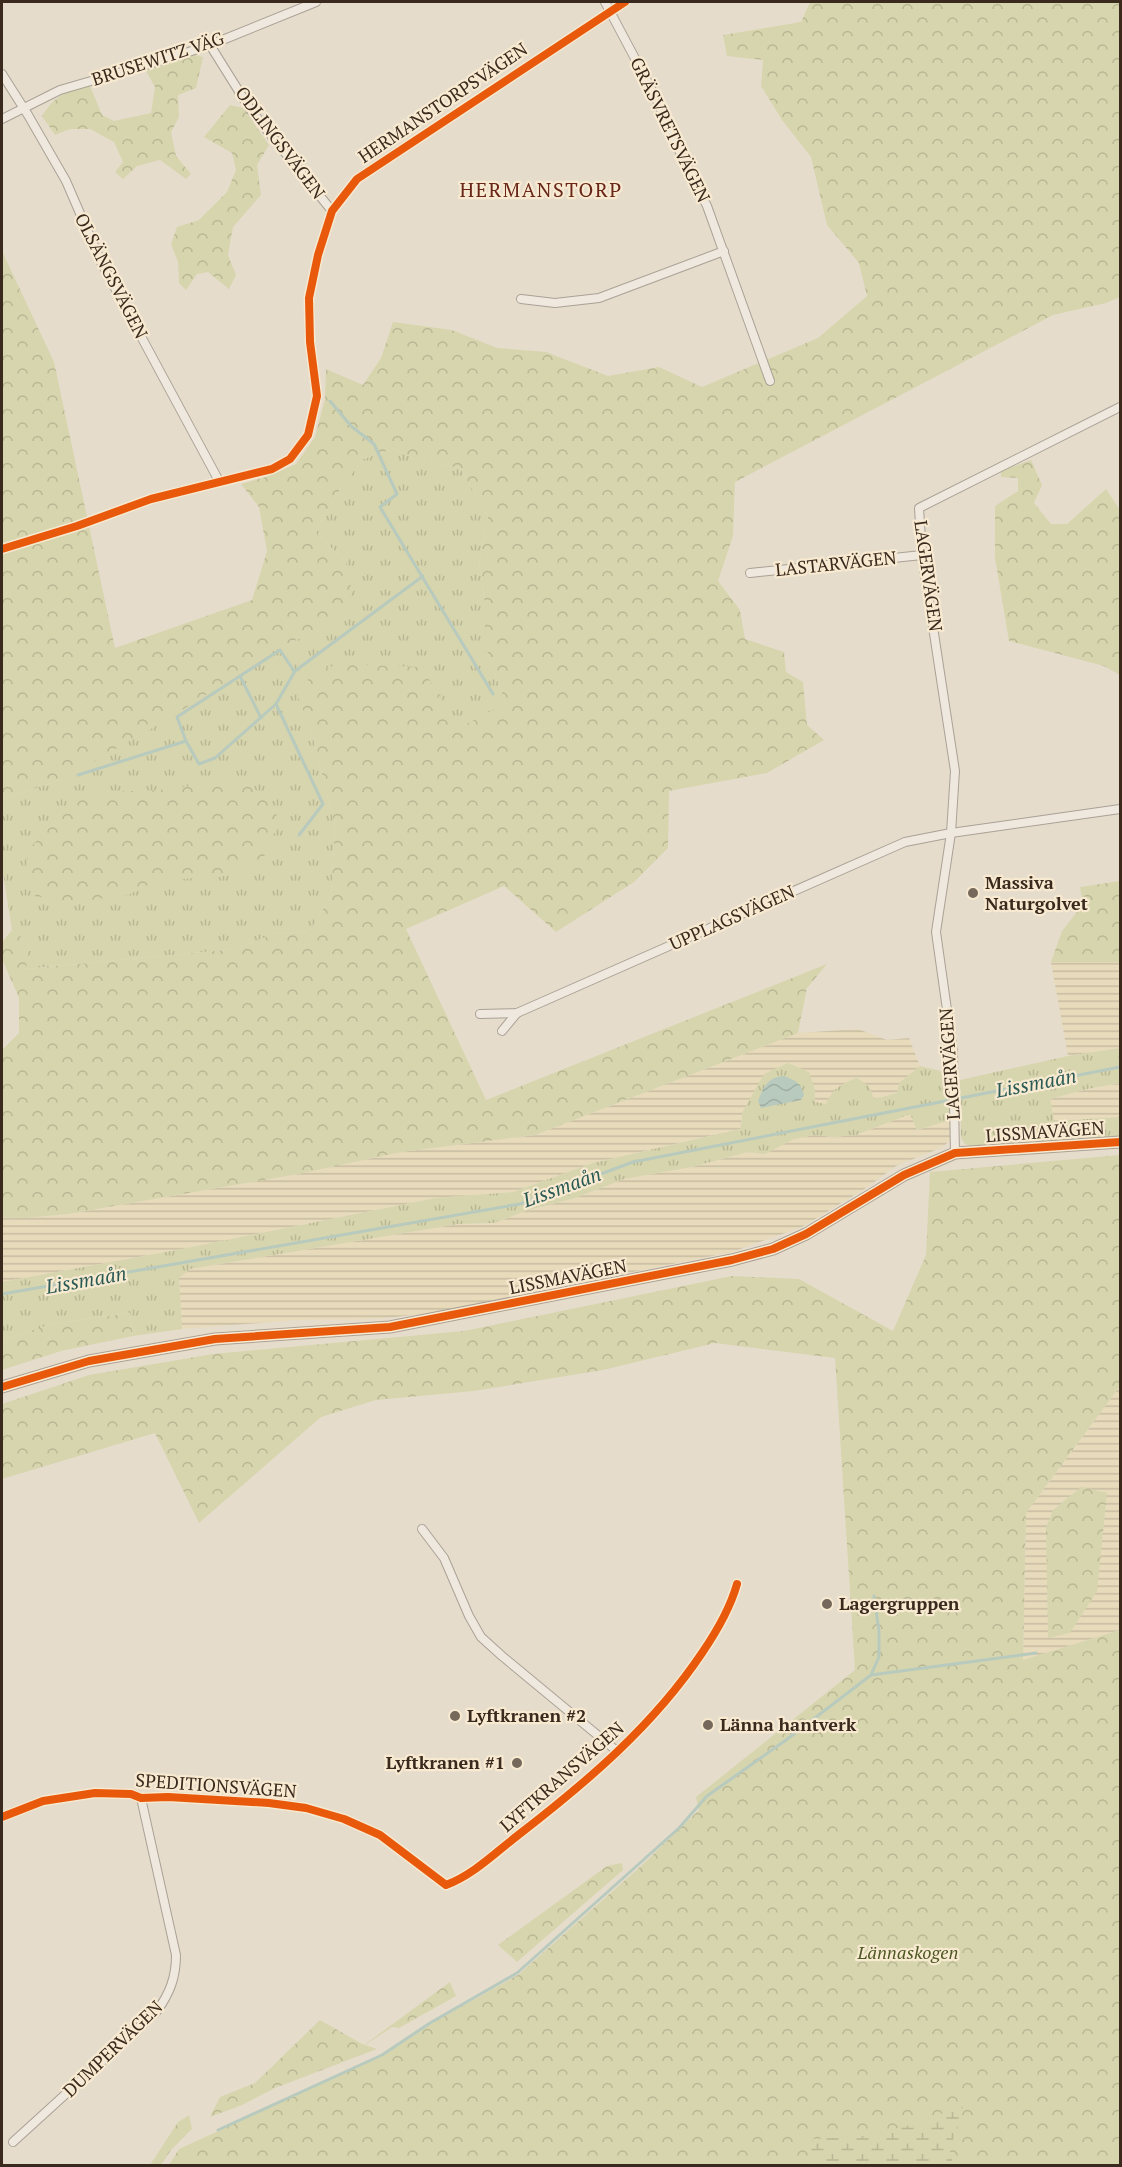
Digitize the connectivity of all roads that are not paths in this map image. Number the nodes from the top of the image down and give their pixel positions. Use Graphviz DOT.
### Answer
graph roads {
  1 [pos="316,2"];
  2 [pos="605,2"];
  3 [pos="625,2"];
  4 [pos="610,11"];
  5 [pos="210,45"];
  6 [pos="2,74"];
  7 [pos="24,108"];
  8 [pos="2,119"];
  9 [pos="332,211"];
  10 [pos="724,251"];
  11 [pos="521,299"];
  12 [pos="770,381"];
  13 [pos="1120,407"];
  14 [pos="219,481"];
  15 [pos="2,549"];
  16 [pos="922,555"];
  17 [pos="750,573"];
  18 [pos="1120,809"];
  19 [pos="951,833"];
  20 [pos="517,1013"];
  21 [pos="480,1014"];
  22 [pos="502,1031"];
  23 [pos="1120,1142"];
  24 [pos="955,1153"];
  25 [pos="2,1387"];
  26 [pos="422,1529"];
  27 [pos="737,1584"];
  28 [pos="618,1752"];
  29 [pos="141,1798"];
  30 [pos="2,1817"];
  31 [pos="446,1885"];
  32 [pos="13,2142"];
  1 -- 5 [label="street, BRUSEWITZ VÄG"];
  2 -- 4 [label="street"];
  3 -- 4 [label="street, HERMANSTORPSVÄGEN"];
  4 -- 9 [label="street, HERMANSTORPSVÄGEN"];
  4 -- 10 [label="street, GRÄSVRETSVÄGEN"];
  5 -- 7 [label="street, BRUSEWITZ VÄG"];
  5 -- 9 [label="street, ODLINGSVÄGEN"];
  6 -- 7 [label="street, OLSÄNGSVÄGEN"];
  7 -- 8 [label="street, BRUSEWITZ VÄG"];
  7 -- 14 [label="street, OLSÄNGSVÄGEN"];
  9 -- 14 [label="street, HERMANSTORPSVÄGEN"];
  10 -- 11 [label="street"];
  10 -- 12 [label="street, GRÄSVRETSVÄGEN"];
  13 -- 16 [label="street, LAGERVÄGEN"];
  14 -- 15 [label="street, HERMANSTORPSVÄGEN"];
  16 -- 17 [label="street, LASTARVÄGEN"];
  16 -- 19 [label="street, LAGERVÄGEN"];
  18 -- 19 [label="street"];
  19 -- 20 [label="street, UPPLAGSVÄGEN"];
  19 -- 24 [label="street, LAGERVÄGEN"];
  20 -- 21 [label="street"];
  20 -- 22 [label="street"];
  23 -- 24 [label="street, LISSMAVÄGEN"];
  24 -- 25 [label="street, LISSMAVÄGEN"];
  26 -- 28 [label="street, LYFTKRANSVÄGEN"];
  27 -- 28 [label="street, LYFTKRANSVÄGEN"];
  28 -- 31 [label="street, LYFTKRANSVÄGEN"];
  29 -- 30 [label="street, SPEDITIONSVÄGEN"];
  29 -- 31 [label="street, SPEDITIONSVÄGEN"];
  29 -- 32 [label="street, DUMPERVÄGEN"];
}
